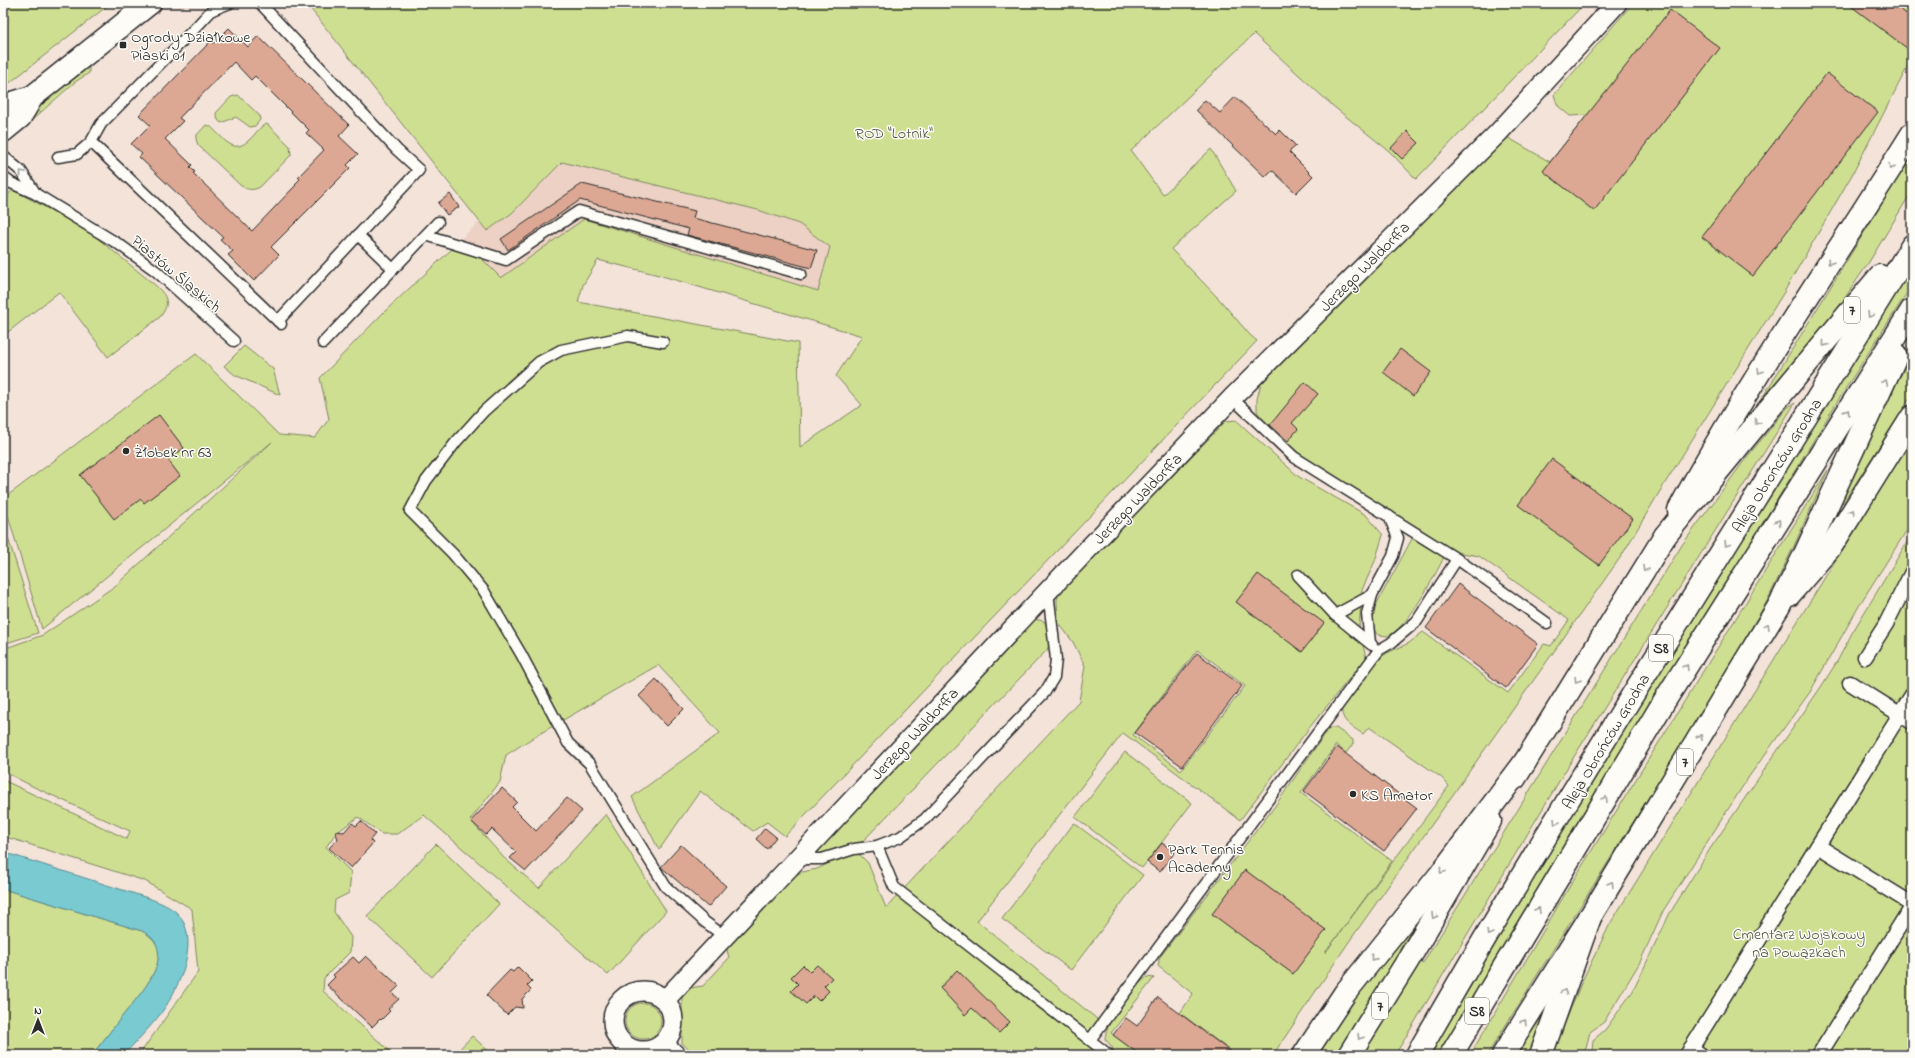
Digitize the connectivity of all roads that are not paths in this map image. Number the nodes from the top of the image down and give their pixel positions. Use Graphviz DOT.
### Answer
graph roads {
  1 [pos="150,3"];
  2 [pos="230,3"];
  3 [pos="260,3"];
  4 [pos="1617,3"];
  5 [pos="32,97"];
  6 [pos="3,110"];
  7 [pos="3,131"];
  8 [pos="1912,134"];
  9 [pos="91,142"];
  10 [pos="3,156"];
  11 [pos="58,157"];
  12 [pos="3,177"];
  13 [pos="36,194"];
  14 [pos="438,222"];
  15 [pos="358,235"];
  16 [pos="426,235"];
  17 [pos="1912,245"];
  18 [pos="393,269"];
  19 [pos="801,274"];
  20 [pos="1912,310"];
  21 [pos="1912,322"];
  22 [pos="234,341"];
  23 [pos="663,342"];
  24 [pos="323,343"];
  25 [pos="1232,398"];
  26 [pos="1912,417"];
  27 [pos="1389,516"];
  28 [pos="1665,536"];
  29 [pos="1457,559"];
  30 [pos="1912,572"];
  31 [pos="1298,575"];
  32 [pos="1048,591"];
  33 [pos="1372,595"];
  34 [pos="1779,606"];
  35 [pos="1335,615"];
  36 [pos="1547,623"];
  37 [pos="1370,643"];
  38 [pos="1379,650"];
  39 [pos="1865,657"];
  40 [pos="1850,683"];
  41 [pos="1912,696"];
  42 [pos="1900,715"];
  43 [pos="1912,722"];
  44 [pos="1525,762"];
  45 [pos="877,846"];
  46 [pos="1818,846"];
  47 [pos="798,856"];
  48 [pos="1912,905"];
  49 [pos="1590,918"];
  50 [pos="724,936"];
  51 [pos="665,1000"];
  52 [pos="666,1040"];
  53 [pos="1090,1040"];
  54 [pos="617,1049"];
  55 [pos="1693,1053"];
  56 [pos="682,1055"];
  57 [pos="1109,1055"];
  58 [pos="1304,1055"];
  59 [pos="1349,1055"];
  60 [pos="1417,1055"];
  61 [pos="1451,1055"];
  62 [pos="1503,1055"];
  63 [pos="1541,1055"];
  64 [pos="1819,1055"];
  1 -- 5 [label="main road"];
  2 -- 9 [label="lane"];
  3 -- 15 [label="lane"];
  4 -- 25 [label="street, Jerzego Waldorffa"];
  5 -- 6 [label="main road"];
  5 -- 7 [label="main road"];
  8 -- 28 [label="main road, one-way"];
  9 -- 11 [label="lane"];
  9 -- 15 [label="lane"];
  13 -- 10 [label="lane, Piastów Śląskich, one-way"];
  12 -- 13 [label="lane, Piastów Śląskich"];
  13 -- 22 [label="lane, Piastów Śląskich"];
  14 -- 16 [label="lane"];
  15 -- 18 [label="lane"];
  16 -- 18 [label="lane"];
  16 -- 19 [label="lane"];
  17 -- 28 [label="main road, 7, one-way"];
  17 -- 60 [label="main road, Aleja Obrońców Grodna / S8, one-way"];
  18 -- 24 [label="lane"];
  61 -- 20 [label="main road, Aleja Obrońców Grodna / S8, one-way"];
  34 -- 21 [label="main road, 7, one-way"];
  23 -- 50 [label="lane"];
  25 -- 27 [label="lane"];
  25 -- 32 [label="street, Jerzego Waldorffa"];
  34 -- 26 [label="main road, one-way"];
  27 -- 29 [label="lane"];
  27 -- 33 [label="lane"];
  28 -- 44 [label="main road, 7, one-way"];
  29 -- 36 [label="lane"];
  29 -- 38 [label="lane"];
  30 -- 39 [label="street"];
  31 -- 35 [label="lane"];
  32 -- 45 [label="lane"];
  32 -- 47 [label="street, Jerzego Waldorffa"];
  33 -- 35 [label="lane"];
  33 -- 37 [label="lane"];
  49 -- 34 [label="main road, 7, one-way"];
  35 -- 37 [label="lane"];
  37 -- 38 [label="lane"];
  38 -- 53 [label="lane"];
  40 -- 42 [label="street"];
  41 -- 42 [label="street"];
  42 -- 43 [label="street"];
  42 -- 46 [label="street"];
  44 -- 58 [label="main road, one-way"];
  44 -- 59 [label="main road, 7, one-way"];
  45 -- 47 [label="lane"];
  45 -- 53 [label="lane"];
  46 -- 48 [label="street"];
  46 -- 55 [label="street"];
  47 -- 50 [label="street, Jerzego Waldorffa"];
  48 -- 64 [label="street"];
  62 -- 49 [label="main road, 7, one-way"];
  63 -- 49 [label="main road, one-way"];
  50 -- 51 [label="street, Jerzego Waldorffa"];
  51 -- 52 [label="street"];
  51 -- 54 [label="street"];
  52 -- 54 [label="street"];
  52 -- 56 [label="lane"];
  53 -- 57 [label="lane"];
}
